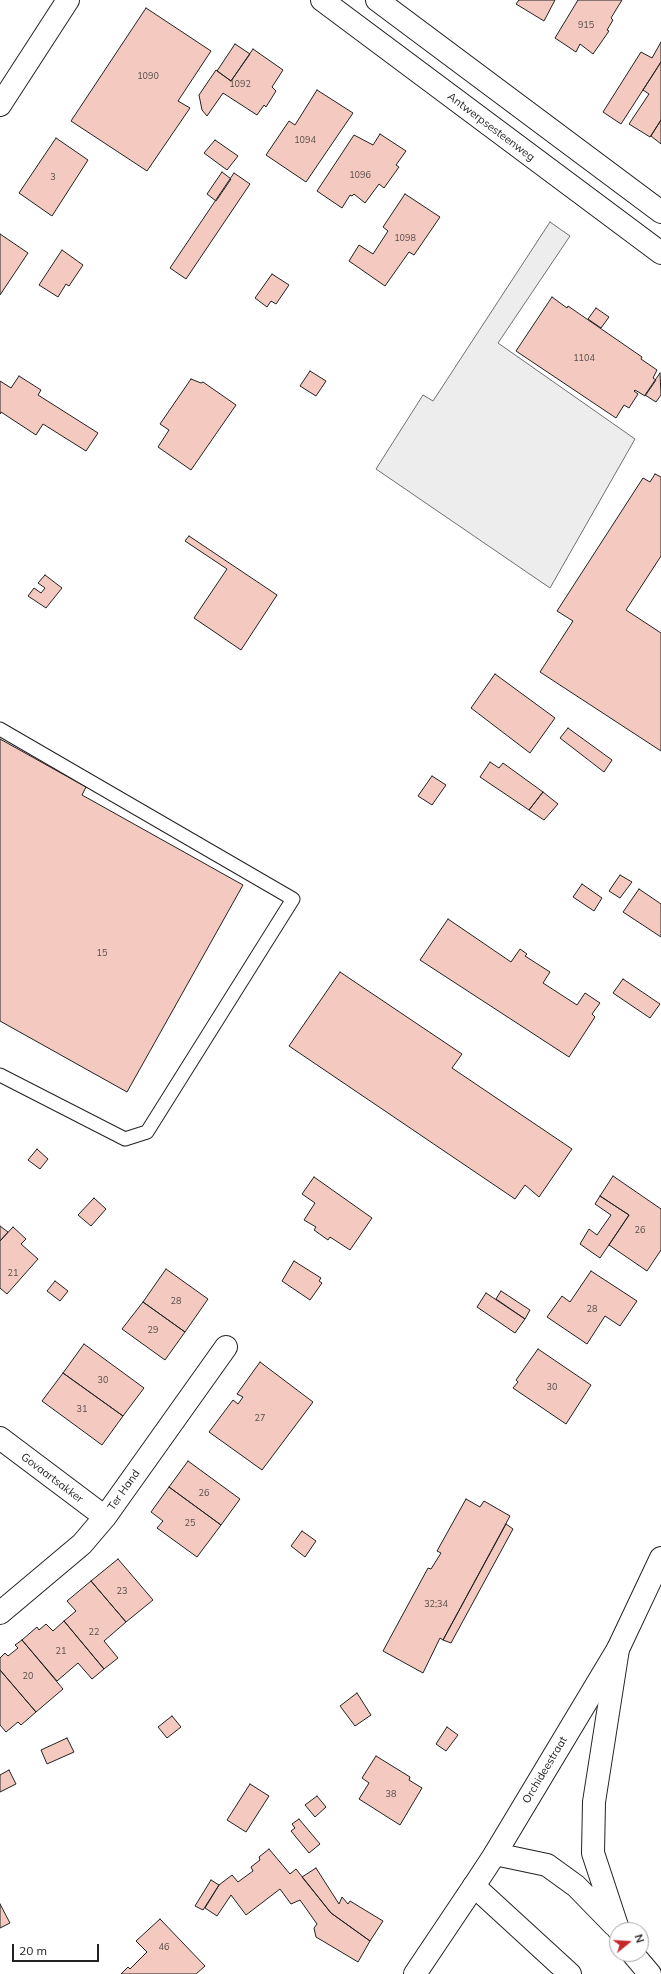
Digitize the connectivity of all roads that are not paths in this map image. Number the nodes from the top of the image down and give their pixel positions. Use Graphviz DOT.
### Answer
graph roads {
  1 [pos="68,0"];
  2 [pos="322,0"];
  3 [pos="377,0"];
  4 [pos="0,105"];
  5 [pos="661,212"];
  6 [pos="661,253"];
  7 [pos="0,729"];
  8 [pos="0,1075"];
  9 [pos="226,1347"];
  10 [pos="0,1438"];
  11 [pos="105,1517"];
  12 [pos="661,1558"];
  13 [pos="0,1613"];
  14 [pos="618,1649"];
  15 [pos="495,1854"];
  16 [pos="474,1886"];
  17 [pos="610,1922"];
  18 [pos="615,1922"];
  19 [pos="640,1962"];
  20 [pos="415,1974"];
  21 [pos="570,1974"];
  22 [pos="650,1974"];
  1 -- 4 [label="main road"];
  2 -- 6 [label="main road, Antwerpsesteenweg"];
  3 -- 5 [label="main road"];
  7 -- 8 [label="lane"];
  9 -- 11 [label="main road, Ter Hand"];
  10 -- 11 [label="main road, Govaartsakker"];
  11 -- 13 [label="main road, Ter Hand"];
  12 -- 14 [label="main road, Orchideestraat"];
  14 -- 15 [label="main road, Orchideestraat"];
  14 -- 18 [label="main road"];
  15 -- 16 [label="main road, Orchideestraat"];
  15 -- 17 [label="main road"];
  16 -- 20 [label="main road, Orchideestraat"];
  16 -- 21 [label="main road"];
  19 -- 22 [label="main road"];
}
